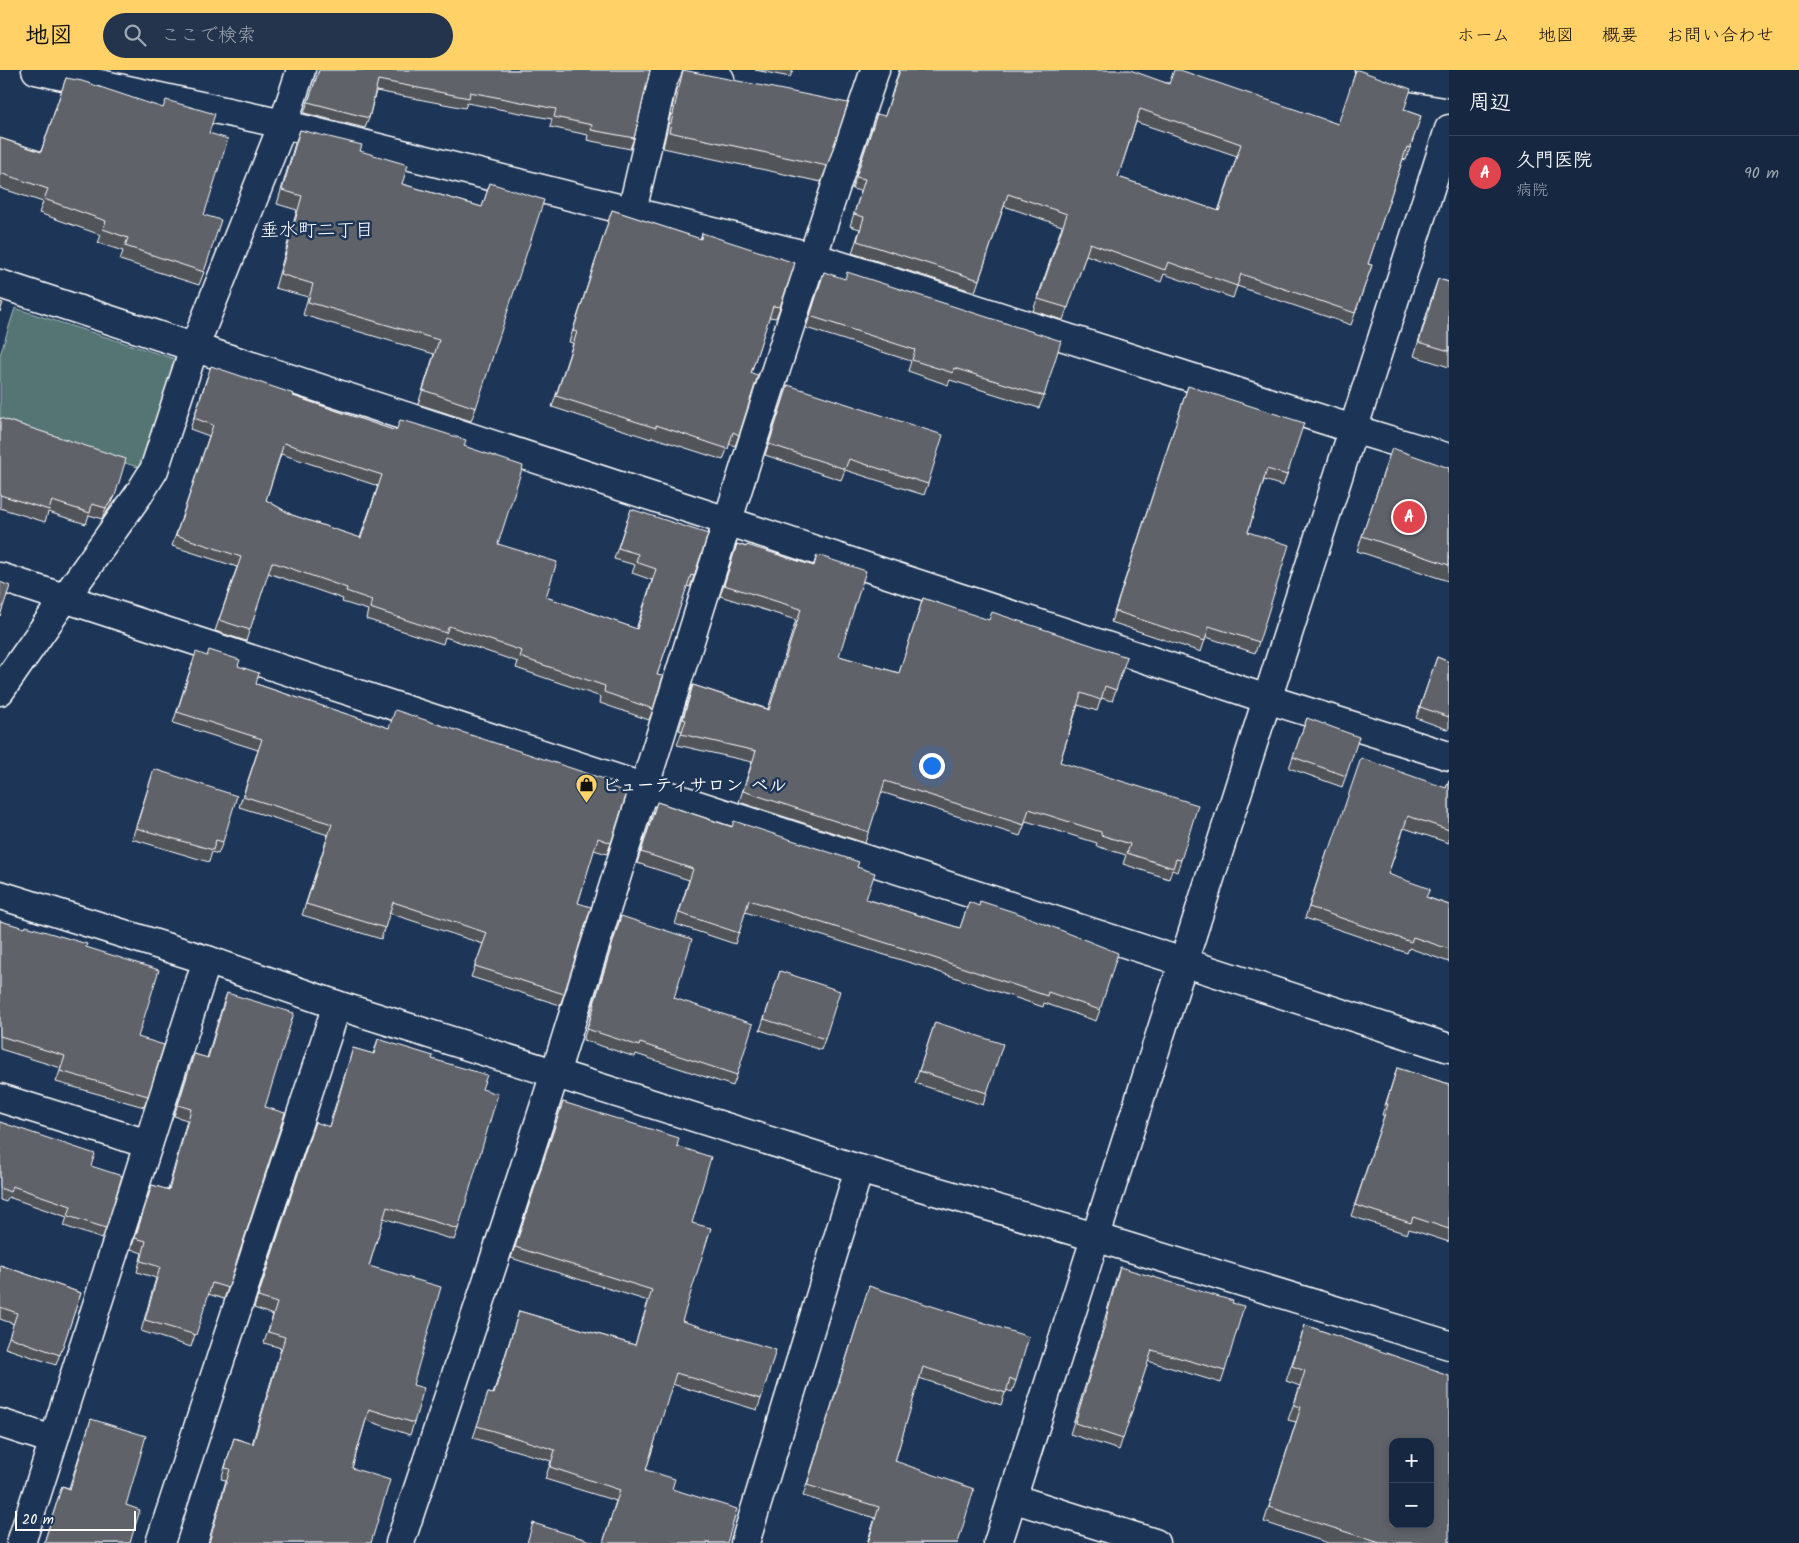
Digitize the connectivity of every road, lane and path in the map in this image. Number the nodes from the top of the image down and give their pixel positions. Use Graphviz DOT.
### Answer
graph roads {
  1 [pos="36,70"];
  2 [pos="300,70"];
  3 [pos="665,70"];
  4 [pos="677,70"];
  5 [pos="875,70"];
  6 [pos="1369,70"];
  7 [pos="1449,83"];
  8 [pos="745,84"];
  9 [pos="283,124"];
  10 [pos="1449,129"];
  11 [pos="632,211"];
  12 [pos="813,256"];
  13 [pos="0,284"];
  14 [pos="194,348"];
  15 [pos="1353,429"];
  16 [pos="1449,458"];
  17 [pos="728,521"];
  18 [pos="0,576"];
  19 [pos="65,598"];
  20 [pos="0,691"];
  21 [pos="1267,699"];
  22 [pos="1449,756"];
  23 [pos="644,786"];
  24 [pos="0,895"];
  25 [pos="207,960"];
  26 [pos="1183,963"];
  27 [pos="338,1005"];
  28 [pos="1449,1048"];
  29 [pos="555,1072"];
  30 [pos="0,1098"];
  31 [pos="148,1144"];
  32 [pos="860,1169"];
  33 [pos="1095,1237"];
  34 [pos="1449,1345"];
  35 [pos="0,1423"];
  36 [pos="54,1440"];
  37 [pos="1012,1498"];
  38 [pos="21,1543"];
  39 [pos="160,1543"];
  40 [pos="400,1543"];
  41 [pos="745,1543"];
  42 [pos="998,1543"];
  43 [pos="1155,1543"];
  1 -- 9 [label="street"];
  2 -- 9 [label="street"];
  3 -- 11 [label="street"];
  4 -- 8 [label="street"];
  5 -- 12 [label="street"];
  6 -- 7 [label="street"];
  9 -- 11 [label="street"];
  9 -- 14 [label="street"];
  10 -- 15 [label="street"];
  11 -- 12 [label="street"];
  12 -- 15 [label="street"];
  12 -- 17 [label="street"];
  13 -- 14 [label="street"];
  14 -- 17 [label="street"];
  14 -- 19 [label="street"];
  15 -- 16 [label="street"];
  15 -- 21 [label="street"];
  17 -- 21 [label="street"];
  17 -- 23 [label="street"];
  18 -- 19 [label="street"];
  19 -- 20 [label="street"];
  19 -- 23 [label="street"];
  21 -- 22 [label="street"];
  21 -- 26 [label="street"];
  23 -- 26 [label="street"];
  23 -- 29 [label="street"];
  24 -- 25 [label="street"];
  25 -- 27 [label="street"];
  25 -- 31 [label="street"];
  26 -- 28 [label="street"];
  26 -- 33 [label="street"];
  27 -- 29 [label="street"];
  27 -- 39 [label="street"];
  29 -- 32 [label="street"];
  29 -- 40 [label="street"];
  30 -- 31 [label="street"];
  31 -- 36 [label="street"];
  32 -- 33 [label="street"];
  32 -- 41 [label="street"];
  33 -- 34 [label="street"];
  33 -- 37 [label="street"];
  35 -- 36 [label="street"];
  36 -- 38 [label="street"];
  37 -- 42 [label="street"];
  37 -- 43 [label="street"];
}
